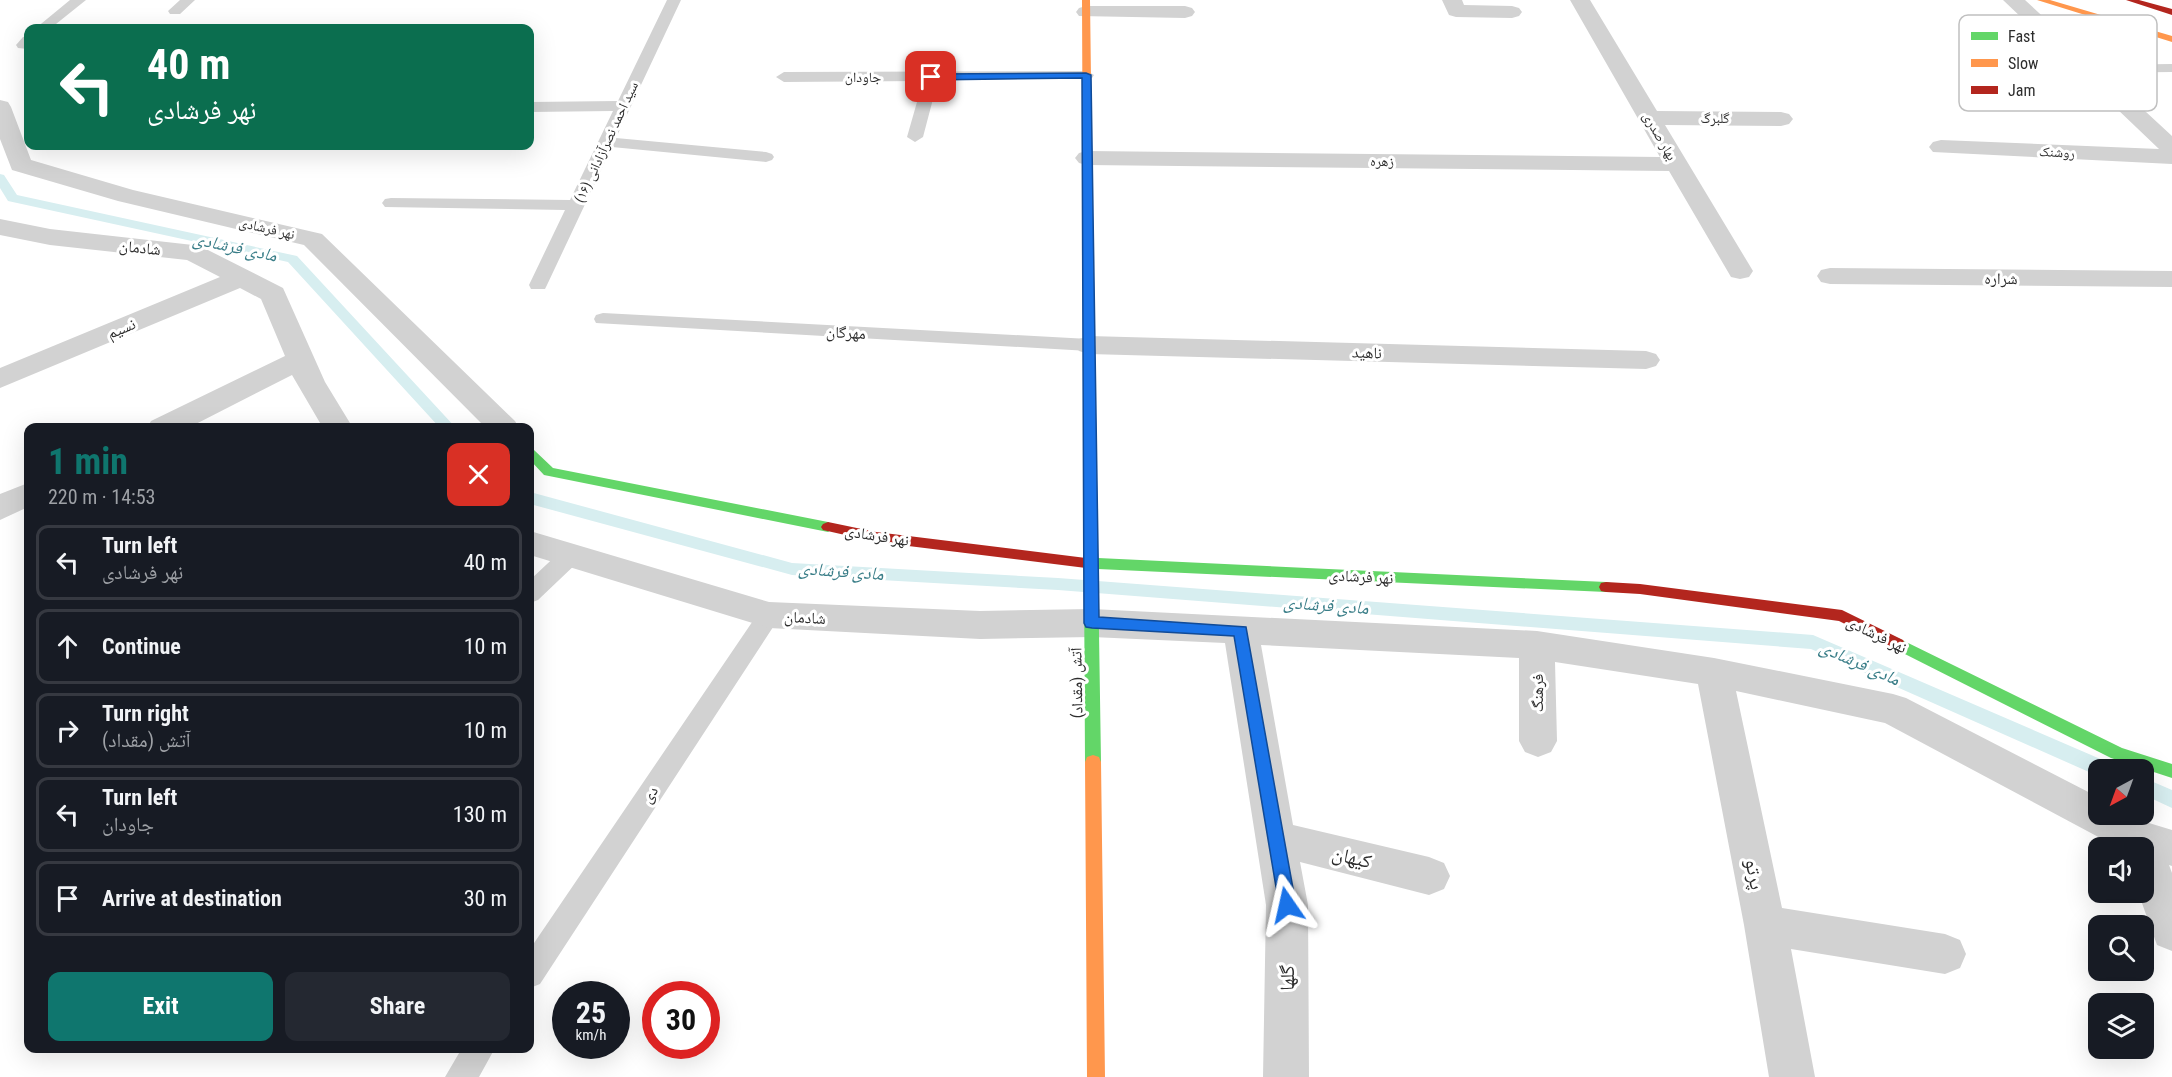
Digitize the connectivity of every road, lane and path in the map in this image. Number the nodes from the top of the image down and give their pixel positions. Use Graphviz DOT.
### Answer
graph roads {
  1 [pos="79,0"];
  2 [pos="188,0"];
  3 [pos="674,0"];
  4 [pos="1452,0"];
  5 [pos="1580,0"];
  6 [pos="2013,0"];
  7 [pos="2041,0"];
  8 [pos="2130,0"];
  9 [pos="1086,6"];
  10 [pos="175,11"];
  11 [pos="1185,12"];
  12 [pos="1512,12"];
  13 [pos="2172,12"];
  14 [pos="2029,15"];
  15 [pos="2091,15"];
  16 [pos="48,24"];
  17 [pos="2157,35"];
  18 [pos="2172,39"];
  19 [pos="2157,68"];
  20 [pos="2172,68"];
  21 [pos="1086,75"];
  22 [pos="784,77"];
  23 [pos="931,77"];
  24 [pos="0,106"];
  25 [pos="623,106"];
  26 [pos="534,107"];
  27 [pos="2131,111"];
  28 [pos="1650,118"];
  29 [pos="1781,119"];
  30 [pos="915,137"];
  31 [pos="606,142"];
  32 [pos="1941,147"];
  33 [pos="2172,150"];
  34 [pos="766,157"];
  35 [pos="2172,157"];
  36 [pos="1087,158"];
  37 [pos="1676,164"];
  38 [pos="391,204"];
  39 [pos="576,204"];
  40 [pos="0,227"];
  41 [pos="1740,271"];
  42 [pos="1830,276"];
  43 [pos="241,278"];
  44 [pos="2172,279"];
  45 [pos="538,285"];
  46 [pos="603,319"];
  47 [pos="1089,345"];
  48 [pos="300,359"];
  49 [pos="1646,360"];
  50 [pos="0,379"];
  51 [pos="172,423"];
  52 [pos="335,423"];
  53 [pos="499,423"];
  54 [pos="534,457"];
  55 [pos="24,496"];
  56 [pos="0,508"];
  57 [pos="534,544"];
  58 [pos="571,555"];
  59 [pos="1091,567"];
  60 [pos="534,590"];
  61 [pos="1092,613"];
  62 [pos="769,615"];
  63 [pos="1241,631"];
  64 [pos="1537,645"];
  65 [pos="1714,672"];
  66 [pos="1538,741"];
  67 [pos="2172,771"];
  68 [pos="2132,837"];
  69 [pos="1275,838"];
  70 [pos="2154,865"];
  71 [pos="1429,876"];
  72 [pos="1765,925"];
  73 [pos="2172,932"];
  74 [pos="1945,954"];
  75 [pos="534,968"];
  76 [pos="477,1053"];
  77 [pos="461,1077"];
  78 [pos="1096,1077"];
  79 [pos="1286,1077"];
  80 [pos="1792,1077"];
  1 -- 16 [label="lane"];
  2 -- 10 [label="lane"];
  3 -- 25 [label="lane, سید احمد نصرآزادانی (۱۶)"];
  4 -- 12 [label="street"];
  5 -- 28 [label="street, بهار صدری"];
  6 -- 14 [label="street"];
  7 -- 15 [label="main road"];
  8 -- 13 [label="main road"];
  9 -- 11 [label="street"];
  9 -- 21 [label="main road, آتش (مقداد)"];
  17 -- 18 [label="main road"];
  19 -- 20 [label="lane"];
  21 -- 23 [label="lane, جاودان"];
  21 -- 36 [label="main road, آتش (مقداد)"];
  22 -- 23 [label="lane, جاودان"];
  23 -- 30 [label="lane"];
  24 -- 53 [label="street, نهر فرشادی"];
  25 -- 26 [label="lane"];
  25 -- 31 [label="lane, سید احمد نصرآزادانی (۱۶)"];
  27 -- 33 [label="street"];
  28 -- 29 [label="street, گلبرگ"];
  28 -- 37 [label="street, بهار صدری"];
  31 -- 34 [label="lane"];
  31 -- 39 [label="lane, سید احمد نصرآزادانی (۱۶)"];
  32 -- 35 [label="street, روشنک"];
  36 -- 37 [label="street, زهره"];
  36 -- 47 [label="main road, آتش (مقداد)"];
  37 -- 41 [label="street, بهار صدری"];
  38 -- 39 [label="lane"];
  39 -- 45 [label="lane, سید احمد نصرآزادانی (۱۶)"];
  40 -- 43 [label="street, شادمان"];
  42 -- 44 [label="street, شراره"];
  43 -- 48 [label="street, شادمان"];
  43 -- 50 [label="street, نسیم"];
  46 -- 47 [label="lane, مهرگان"];
  47 -- 49 [label="street, ناهید"];
  47 -- 59 [label="main road, آتش (مقداد)"];
  48 -- 51 [label="street"];
  48 -- 52 [label="street, شادمان"];
  54 -- 59 [label="main road, نهر فرشادی"];
  55 -- 56 [label="street"];
  57 -- 58 [label="street, شادمان"];
  58 -- 60 [label="lane"];
  58 -- 62 [label="street, شادمان"];
  59 -- 61 [label="main road, آتش (مقداد)"];
  59 -- 67 [label="main road, نهر فرشادی"];
  61 -- 62 [label="street, شادمان"];
  61 -- 63 [label="street, شادمان"];
  61 -- 78 [label="main road, آتش (مقداد)"];
  62 -- 75 [label="lane, دی"];
  63 -- 64 [label="street"];
  63 -- 69 [label="street, گلها"];
  64 -- 65 [label="street"];
  64 -- 66 [label="street, فرهنگ"];
  65 -- 68 [label="street"];
  65 -- 72 [label="street, پرتو"];
  69 -- 71 [label="street, کیهان"];
  69 -- 79 [label="street, گلها"];
  70 -- 73 [label="street"];
  72 -- 74 [label="street"];
  72 -- 80 [label="street, پرتو"];
  76 -- 77 [label="lane"];
}
